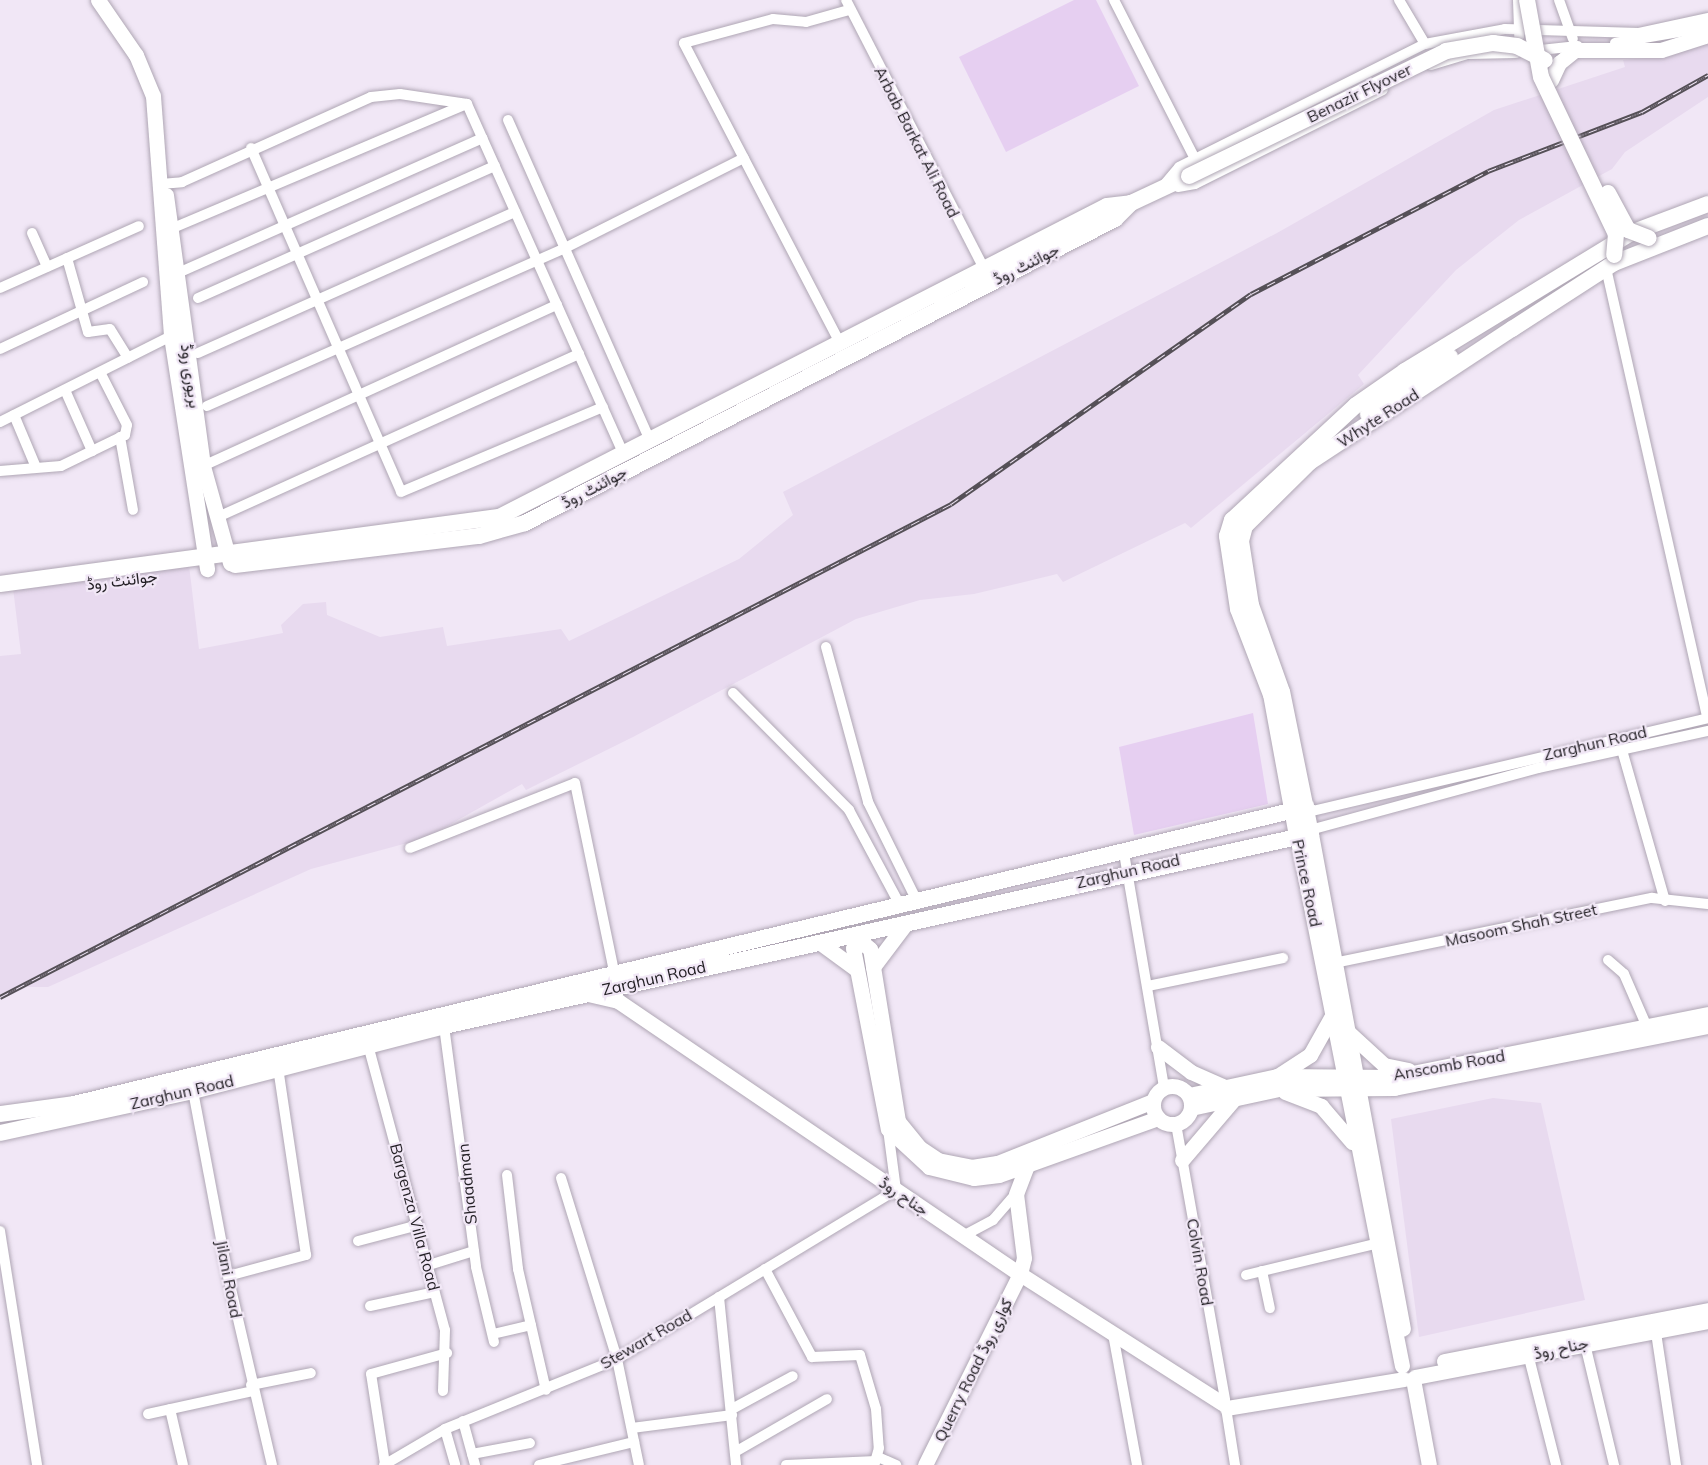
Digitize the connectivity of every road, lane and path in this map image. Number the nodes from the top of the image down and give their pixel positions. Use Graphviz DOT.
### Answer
graph roads {
  1 [pos="98,0"];
  2 [pos="1114,0"];
  3 [pos="1400,0"];
  4 [pos="1518,0"];
  5 [pos="1527,0"];
  6 [pos="1537,0"];
  7 [pos="1559,0"];
  8 [pos="848,5"];
  9 [pos="1708,18"];
  10 [pos="1708,27"];
  11 [pos="1520,29"];
  12 [pos="1573,33"];
  13 [pos="1708,35"];
  14 [pos="1425,44"];
  15 [pos="1574,47"];
  16 [pos="1518,53"];
  17 [pos="1540,57"];
  18 [pos="1551,80"];
  19 [pos="467,104"];
  20 [pos="508,120"];
  21 [pos="482,138"];
  22 [pos="251,148"];
  23 [pos="744,158"];
  24 [pos="1196,159"];
  25 [pos="495,166"];
  26 [pos="1189,176"];
  27 [pos="161,184"];
  28 [pos="267,187"];
  29 [pos="1160,190"];
  30 [pos="1708,204"];
  31 [pos="515,212"];
  32 [pos="1708,216"];
  33 [pos="139,226"];
  34 [pos="282,226"];
  35 [pos="1708,226"];
  36 [pos="173,228"];
  37 [pos="32,234"];
  38 [pos="1648,238"];
  39 [pos="565,248"];
  40 [pos="296,254"];
  41 [pos="67,258"];
  42 [pos="536,258"];
  43 [pos="1610,262"];
  44 [pos="47,267"];
  45 [pos="178,273"];
  46 [pos="988,275"];
  47 [pos="143,282"];
  48 [pos="0,288"];
  49 [pos="198,298"];
  50 [pos="317,298"];
  51 [pos="557,305"];
  52 [pos="81,312"];
  53 [pos="171,336"];
  54 [pos="840,343"];
  55 [pos="341,346"];
  56 [pos="0,349"];
  57 [pos="198,353"];
  58 [pos="579,354"];
  59 [pos="128,358"];
  60 [pos="100,372"];
  61 [pos="65,390"];
  62 [pos="361,394"];
  63 [pos="207,406"];
  64 [pos="603,407"];
  65 [pos="14,415"];
  66 [pos="0,422"];
  67 [pos="120,437"];
  68 [pos="650,441"];
  69 [pos="383,444"];
  70 [pos="1324,445"];
  71 [pos="92,451"];
  72 [pos="624,455"];
  73 [pos="35,465"];
  74 [pos="203,466"];
  75 [pos="0,471"];
  76 [pos="133,510"];
  77 [pos="220,516"];
  78 [pos="230,560"];
  79 [pos="206,564"];
  80 [pos="0,584"];
  81 [pos="0,595"];
  82 [pos="826,647"];
  83 [pos="733,693"];
  84 [pos="1707,718"];
  85 [pos="1708,731"];
  86 [pos="1622,750"];
  87 [pos="1303,810"];
  88 [pos="1306,833"];
  89 [pos="410,848"];
  90 [pos="1124,853"];
  91 [pos="1128,871"];
  92 [pos="1665,901"];
  93 [pos="918,903"];
  94 [pos="1708,904"];
  95 [pos="904,914"];
  96 [pos="819,942"];
  97 [pos="1283,958"];
  98 [pos="1608,960"];
  99 [pos="1334,963"];
  100 [pos="863,970"];
  101 [pos="614,971"];
  102 [pos="1148,986"];
  103 [pos="585,994"];
  104 [pos="1333,1014"];
  105 [pos="1708,1014"];
  106 [pos="444,1026"];
  107 [pos="1708,1026"];
  108 [pos="1647,1027"];
  109 [pos="1347,1031"];
  110 [pos="368,1045"];
  111 [pos="1158,1047"];
  112 [pos="278,1068"];
  113 [pos="1419,1072"];
  114 [pos="1351,1081"];
  115 [pos="1278,1083"];
  116 [pos="1164,1087"];
  117 [pos="1394,1088"];
  118 [pos="194,1090"];
  119 [pos="1229,1093"];
  120 [pos="1153,1101"];
  121 [pos="1190,1101"];
  122 [pos="1361,1106"];
  123 [pos="0,1114"];
  124 [pos="1158,1118"];
  125 [pos="1176,1124"];
  126 [pos="888,1129"];
  127 [pos="0,1132"];
  128 [pos="1359,1155"];
  129 [pos="1182,1160"];
  130 [pos="1027,1165"];
  131 [pos="507,1175"];
  132 [pos="561,1178"];
  133 [pos="896,1190"];
  134 [pos="1016,1194"];
  135 [pos="418,1225"];
  136 [pos="0,1231"];
  137 [pos="963,1236"];
  138 [pos="358,1241"];
  139 [pos="1375,1244"];
  140 [pos="474,1251"];
  141 [pos="429,1265"];
  142 [pos="765,1269"];
  143 [pos="1262,1271"];
  144 [pos="1020,1274"];
  145 [pos="1246,1275"];
  146 [pos="228,1276"];
  147 [pos="435,1292"];
  148 [pos="719,1297"];
  149 [pos="370,1306"];
  150 [pos="1270,1308"];
  151 [pos="1707,1315"];
  152 [pos="531,1324"];
  153 [pos="1654,1326"];
  154 [pos="1113,1334"];
  155 [pos="1584,1338"];
  156 [pos="1527,1349"];
  157 [pos="447,1353"];
  158 [pos="617,1359"];
  159 [pos="1409,1371"];
  160 [pos="311,1373"];
  161 [pos="793,1376"];
  162 [pos="252,1388"];
  163 [pos="546,1390"];
  164 [pos="443,1391"];
  165 [pos="827,1399"];
  166 [pos="1226,1404"];
  167 [pos="170,1409"];
  168 [pos="732,1412"];
  169 [pos="147,1414"];
  170 [pos="463,1421"];
  171 [pos="632,1428"];
  172 [pos="445,1429"];
  173 [pos="634,1442"];
  174 [pos="530,1443"];
  175 [pos="735,1452"];
  176 [pos="473,1460"];
  177 [pos="876,1461"];
  178 [pos="37,1465"];
  179 [pos="183,1465"];
  180 [pos="272,1465"];
  181 [pos="385,1465"];
  182 [pos="455,1465"];
  183 [pos="539,1465"];
  184 [pos="639,1465"];
  185 [pos="736,1465"];
  186 [pos="786,1465"];
  187 [pos="896,1465"];
  188 [pos="925,1465"];
  189 [pos="1137,1465"];
  190 [pos="1235,1465"];
  191 [pos="1429,1465"];
  192 [pos="1556,1465"];
  193 [pos="1614,1465"];
  194 [pos="1676,1465"];
  1 -- 27 [label="main road, بریوری روڈ"];
  2 -- 24 [label="street"];
  3 -- 14 [label="street"];
  4 -- 11 [label="street"];
  5 -- 17 [label="main road, bridge"];
  6 -- 17 [label="main road"];
  7 -- 12 [label="street"];
  8 -- 23 [label="street"];
  8 -- 46 [label="street, Arbab Barkat Ali Road"];
  9 -- 12 [label="street"];
  10 -- 15 [label="street"];
  11 -- 12 [label="street"];
  11 -- 14 [label="street"];
  11 -- 16 [label="street"];
  12 -- 15 [label="street"];
  13 -- 18 [label="main road"];
  14 -- 24 [label="street"];
  15 -- 16 [label="street"];
  16 -- 29 [label="street"];
  17 -- 18 [label="main road"];
  17 -- 26 [label="main road, Benazir Flyover, bridge"];
  17 -- 43 [label="main road, bridge"];
  18 -- 38 [label="main road, bridge"];
  19 -- 21 [label="street"];
  19 -- 22 [label="street"];
  19 -- 28 [label="street"];
  20 -- 39 [label="street"];
  21 -- 25 [label="street"];
  21 -- 34 [label="street"];
  22 -- 27 [label="street"];
  22 -- 28 [label="street"];
  23 -- 39 [label="street"];
  23 -- 54 [label="street"];
  24 -- 29 [label="street"];
  25 -- 31 [label="street"];
  25 -- 40 [label="street"];
  26 -- 29 [label="main road, جوائنٹ روڈ"];
  27 -- 36 [label="main road, بریوری روڈ"];
  27 -- 53 [label="main road, بریوری روڈ"];
  28 -- 34 [label="street"];
  28 -- 36 [label="street"];
  29 -- 46 [label="main road, جوائنٹ روڈ"];
  30 -- 70 [label="main road, Whyte Road"];
  31 -- 42 [label="street"];
  31 -- 50 [label="street"];
  32 -- 38 [label="main road"];
  33 -- 41 [label="street"];
  34 -- 40 [label="street"];
  34 -- 45 [label="street"];
  35 -- 43 [label="main road, Whyte Road"];
  36 -- 45 [label="main road, بریوری روڈ"];
  37 -- 44 [label="street"];
  38 -- 43 [label="main road"];
  39 -- 42 [label="street"];
  39 -- 68 [label="street"];
  40 -- 49 [label="street"];
  40 -- 50 [label="street"];
  41 -- 44 [label="street"];
  41 -- 52 [label="street"];
  42 -- 51 [label="street"];
  42 -- 55 [label="street"];
  43 -- 70 [label="main road, Whyte Road"];
  43 -- 70 [label="main road, Whyte Road"];
  43 -- 84 [label="street"];
  44 -- 48 [label="street"];
  45 -- 74 [label="main road, بریوری روڈ"];
  46 -- 54 [label="main road, جوائنٹ روڈ"];
  46 -- 78 [label="main road, جوائنٹ روڈ"];
  47 -- 52 [label="street"];
  50 -- 55 [label="street"];
  50 -- 57 [label="street"];
  51 -- 58 [label="street"];
  51 -- 62 [label="street"];
  52 -- 56 [label="street"];
  52 -- 59 [label="street"];
  53 -- 59 [label="street"];
  53 -- 79 [label="main road, بریوری روڈ"];
  54 -- 68 [label="main road, جوائنٹ روڈ"];
  55 -- 62 [label="street"];
  55 -- 63 [label="street"];
  58 -- 64 [label="street"];
  58 -- 69 [label="street"];
  59 -- 60 [label="street"];
  60 -- 61 [label="street"];
  60 -- 67 [label="street"];
  61 -- 65 [label="street"];
  61 -- 71 [label="street"];
  62 -- 69 [label="street"];
  62 -- 74 [label="street"];
  64 -- 69 [label="street"];
  64 -- 72 [label="street"];
  65 -- 66 [label="street"];
  65 -- 73 [label="street"];
  67 -- 71 [label="street"];
  67 -- 76 [label="street"];
  68 -- 72 [label="main road, جوائنٹ روڈ"];
  69 -- 77 [label="street"];
  70 -- 87 [label="main road, Prince Road"];
  71 -- 73 [label="street"];
  72 -- 78 [label="main road, جوائنٹ روڈ"];
  73 -- 75 [label="street"];
  74 -- 77 [label="main road, بریوری روڈ"];
  77 -- 78 [label="main road, بریوری روڈ"];
  78 -- 79 [label="main road, جوائنٹ روڈ"];
  79 -- 80 [label="main road, جوائنٹ روڈ"];
  79 -- 81 [label="main road, جوائنٹ روڈ"];
  82 -- 93 [label="street"];
  83 -- 95 [label="street"];
  84 -- 87 [label="street, Zarghun Road"];
  85 -- 86 [label="street, Zarghun Road"];
  86 -- 88 [label="street, Zarghun Road"];
  86 -- 92 [label="street"];
  87 -- 88 [label="main road, Prince Road"];
  87 -- 90 [label="main road, Zarghun Road"];
  88 -- 91 [label="main road, Zarghun Road"];
  88 -- 99 [label="main road, Prince Road"];
  88 -- 104 [label="main road, Prince Road"];
  89 -- 101 [label="street"];
  90 -- 91 [label="street"];
  90 -- 93 [label="main road, Zarghun Road"];
  91 -- 95 [label="main road, Zarghun Road"];
  91 -- 102 [label="street"];
  92 -- 94 [label="street, Masoom Shah Street"];
  92 -- 99 [label="street, Masoom Shah Street"];
  93 -- 95 [label="main road, Zarghun Road"];
  95 -- 96 [label="main road, Zarghun Road"];
  95 -- 100 [label="main road"];
  95 -- 101 [label="main road, Zarghun Road"];
  96 -- 100 [label="main road"];
  96 -- 103 [label="main road, Zarghun Road"];
  97 -- 102 [label="street"];
  98 -- 108 [label="street"];
  99 -- 109 [label="main road, Prince Road"];
  100 -- 120 [label="main road"];
  100 -- 126 [label="main road"];
  101 -- 123 [label="main road, Zarghun Road"];
  102 -- 111 [label="street"];
  103 -- 106 [label="main road, Zarghun Road"];
  103 -- 133 [label="main road, جناح روڈ"];
  104 -- 114 [label="main road, Prince Road"];
  104 -- 115 [label="main road"];
  105 -- 108 [label="main road, Anscomb Road"];
  106 -- 110 [label="main road, Zarghun Road"];
  106 -- 140 [label="street, Shaadman"];
  107 -- 117 [label="main road, Anscomb Road"];
  108 -- 113 [label="main road, Anscomb Road"];
  109 -- 113 [label="main road"];
  109 -- 114 [label="main road, Prince Road"];
  110 -- 112 [label="main road, Zarghun Road"];
  110 -- 135 [label="street, Bargenza Villa Road"];
  111 -- 116 [label="street"];
  111 -- 119 [label="main road"];
  112 -- 118 [label="main road, Zarghun Road"];
  112 -- 146 [label="street"];
  113 -- 114 [label="main road, Anscomb Road"];
  114 -- 115 [label="main road, Anscomb Road"];
  114 -- 117 [label="main road, Anscomb Road"];
  114 -- 122 [label="main road, Prince Road"];
  114 -- 128 [label="main road, Prince Road"];
  115 -- 119 [label="main road, Anscomb Road"];
  115 -- 128 [label="main road"];
  116 -- 120 [label="main road"];
  116 -- 121 [label="main road"];
  117 -- 122 [label="main road"];
  118 -- 127 [label="main road, Zarghun Road"];
  118 -- 146 [label="street, Jilani Road"];
  119 -- 121 [label="main road, Anscomb Road"];
  119 -- 129 [label="main road"];
  120 -- 124 [label="main road"];
  121 -- 125 [label="main road"];
  122 -- 159 [label="main road, Prince Road"];
  124 -- 125 [label="main road"];
  124 -- 130 [label="main road"];
  125 -- 129 [label="street, Colvin Road"];
  126 -- 130 [label="main road"];
  126 -- 133 [label="street"];
  128 -- 139 [label="main road, Prince Road"];
  129 -- 166 [label="street, Colvin Road"];
  130 -- 134 [label="main road"];
  131 -- 152 [label="street"];
  132 -- 158 [label="street"];
  133 -- 137 [label="main road, جناح روڈ"];
  133 -- 142 [label="street, Stewart Road"];
  134 -- 137 [label="street"];
  134 -- 144 [label="main road"];
  135 -- 138 [label="street"];
  135 -- 141 [label="street, Bargenza Villa Road"];
  136 -- 178 [label="street"];
  137 -- 144 [label="main road, جناح روڈ"];
  139 -- 143 [label="street"];
  139 -- 159 [label="main road, Prince Road"];
  140 -- 141 [label="street"];
  140 -- 152 [label="street, Shaadman"];
  141 -- 147 [label="street, Bargenza Villa Road"];
  142 -- 148 [label="street, Stewart Road"];
  142 -- 177 [label="street"];
  143 -- 145 [label="street"];
  143 -- 150 [label="street"];
  144 -- 154 [label="main road, جناح روڈ"];
  144 -- 188 [label="main road, Querry Road کواری روڈ"];
  146 -- 162 [label="street, Jilani Road"];
  147 -- 149 [label="street"];
  147 -- 157 [label="street, Bargenza Villa Road"];
  148 -- 158 [label="street, Stewart Road"];
  148 -- 168 [label="street"];
  151 -- 153 [label="main road, جناح روڈ"];
  152 -- 163 [label="street"];
  153 -- 155 [label="main road, جناح روڈ"];
  153 -- 194 [label="street"];
  154 -- 166 [label="main road, جناح روڈ"];
  154 -- 189 [label="street"];
  155 -- 156 [label="main road, جناح روڈ"];
  155 -- 193 [label="street"];
  156 -- 159 [label="main road, جناح روڈ"];
  156 -- 192 [label="street"];
  157 -- 164 [label="street, Bargenza Villa Road"];
  157 -- 181 [label="street"];
  158 -- 163 [label="street, Stewart Road"];
  158 -- 171 [label="street"];
  159 -- 166 [label="main road, جناح روڈ"];
  159 -- 191 [label="main road, Prince Road"];
  160 -- 162 [label="street"];
  161 -- 168 [label="street"];
  162 -- 167 [label="street"];
  162 -- 180 [label="street, Jilani Road"];
  163 -- 170 [label="street, Stewart Road"];
  165 -- 175 [label="street"];
  166 -- 190 [label="street, Colvin Road"];
  167 -- 169 [label="street"];
  167 -- 179 [label="street"];
  168 -- 171 [label="street"];
  168 -- 175 [label="street"];
  170 -- 172 [label="street, Stewart Road"];
  170 -- 176 [label="street"];
  171 -- 173 [label="street"];
  172 -- 181 [label="street, Stewart Road"];
  172 -- 182 [label="street"];
  173 -- 183 [label="street"];
  173 -- 184 [label="street"];
  174 -- 176 [label="street"];
  175 -- 185 [label="street"];
  177 -- 186 [label="street"];
  177 -- 187 [label="street"];
}
